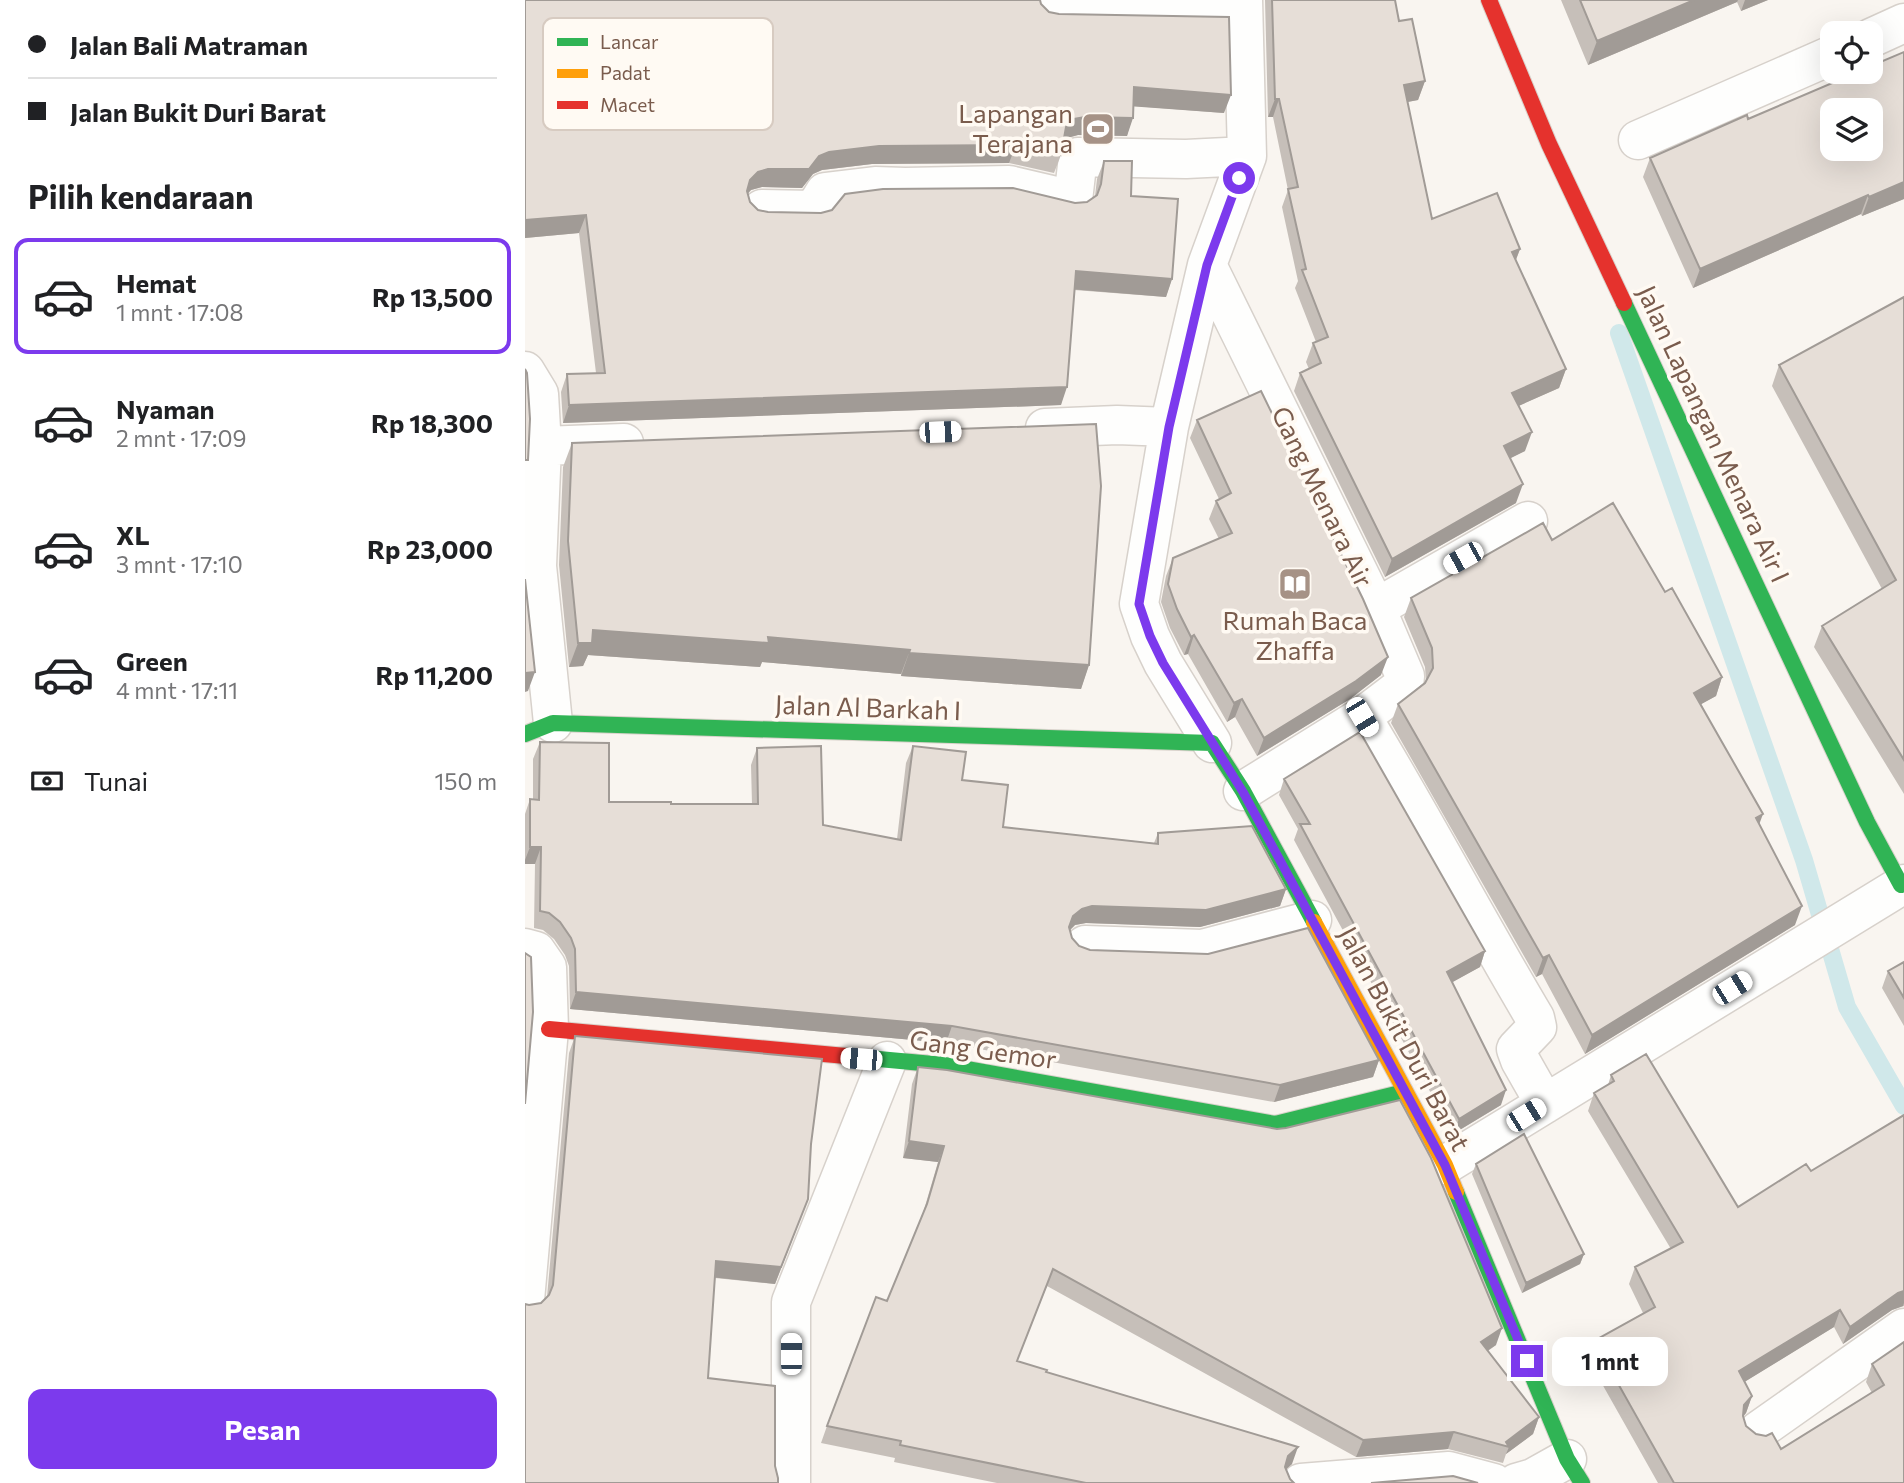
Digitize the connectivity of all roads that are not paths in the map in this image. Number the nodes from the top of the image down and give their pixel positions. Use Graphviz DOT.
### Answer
graph roads {
  1 [pos="1489,0"];
  2 [pos="1243,7"];
  3 [pos="1053,11"];
  4 [pos="1904,23"];
  5 [pos="1883,33"];
  6 [pos="1820,60"];
  7 [pos="1638,140"];
  8 [pos="1247,156"];
  9 [pos="762,209"];
  10 [pos="1207,265"];
  11 [pos="525,371"];
  12 [pos="1169,427"];
  13 [pos="1008,430"];
  14 [pos="652,443"];
  15 [pos="542,446"];
  16 [pos="1528,521"];
  17 [pos="1376,608"];
  18 [pos="1362,717"];
  19 [pos="539,728"];
  20 [pos="1212,743"];
  21 [pos="1243,792"];
  22 [pos="1903,884"];
  23 [pos="1312,920"];
  24 [pos="1085,945"];
  25 [pos="525,948"];
  26 [pos="549,1029"];
  27 [pos="887,1061"];
  28 [pos="1404,1092"];
  29 [pos="1545,1104"];
  30 [pos="1445,1165"];
  31 [pos="525,1300"];
  32 [pos="1904,1328"];
  33 [pos="1758,1431"];
  34 [pos="1575,1471"];
  35 [pos="791,1483"];
  36 [pos="1301,1483"];
  37 [pos="1494,1483"];
  38 [pos="1516,1483"];
  1 -- 22 [label="street, Jalan Lapangan Menara Air I"];
  2 -- 3 [label="street"];
  2 -- 8 [label="street"];
  4 -- 5 [label="street"];
  6 -- 7 [label="street"];
  8 -- 9 [label="street"];
  8 -- 10 [label="street"];
  10 -- 12 [label="street"];
  10 -- 17 [label="street, Gang Menara Air"];
  11 -- 15 [label="street"];
  12 -- 13 [label="street"];
  12 -- 20 [label="street"];
  14 -- 15 [label="street"];
  15 -- 19 [label="street"];
  16 -- 17 [label="street"];
  17 -- 18 [label="street, Gang Menara Air"];
  18 -- 21 [label="street, Gang Menara Air"];
  18 -- 29 [label="street"];
  19 -- 20 [label="street, Jalan Al Barkah I"];
  20 -- 21 [label="street, Jalan Bukit Duri Barat"];
  21 -- 23 [label="street, Jalan Bukit Duri Barat"];
  22 -- 29 [label="street"];
  23 -- 24 [label="street"];
  23 -- 28 [label="street, Jalan Bukit Duri Barat"];
  25 -- 26 [label="street"];
  26 -- 27 [label="street, Gang Gemor"];
  26 -- 31 [label="street"];
  27 -- 28 [label="street, Gang Gemor"];
  27 -- 35 [label="street"];
  28 -- 30 [label="street, Jalan Bukit Duri Barat"];
  29 -- 30 [label="street"];
  30 -- 34 [label="street, Jalan Bukit Duri Barat"];
  32 -- 33 [label="street"];
  34 -- 38 [label="street"];
  36 -- 37 [label="street"];
}
